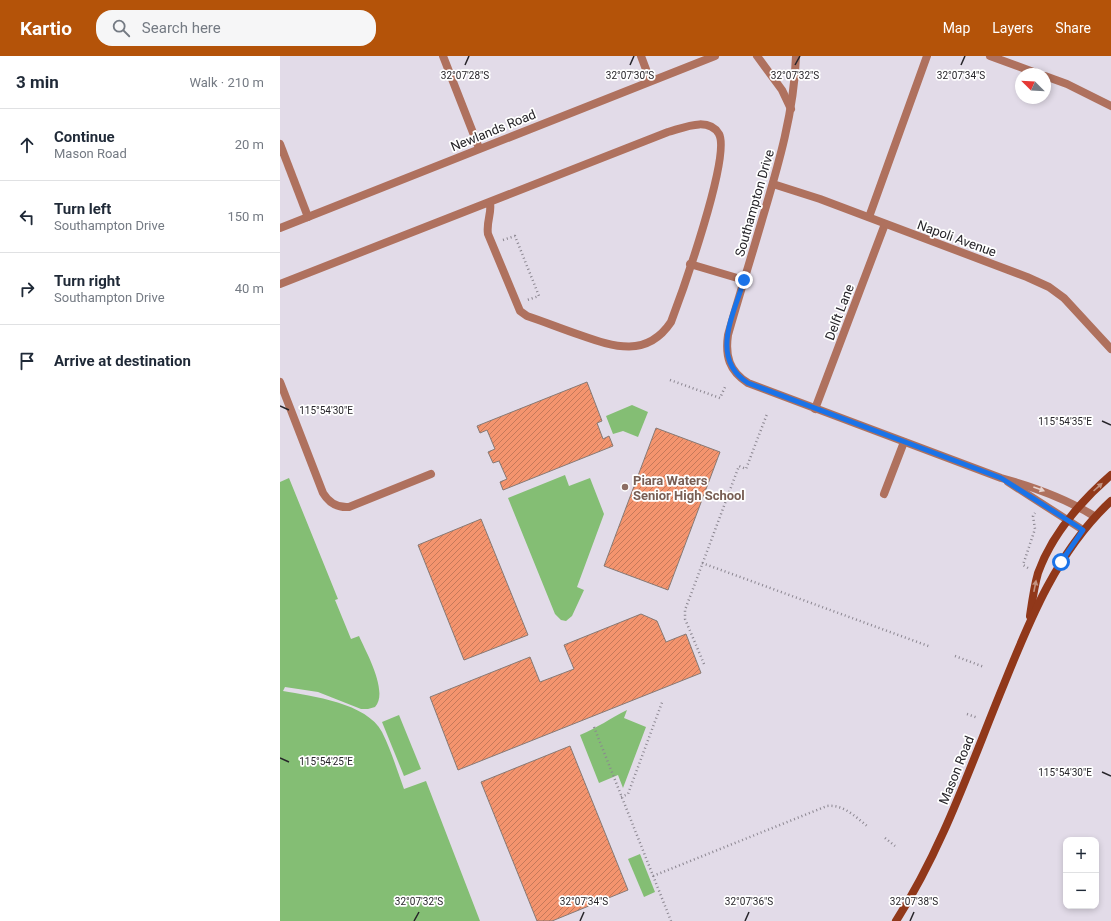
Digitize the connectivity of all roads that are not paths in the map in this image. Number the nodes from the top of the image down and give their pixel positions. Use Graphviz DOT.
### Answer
graph roads {
  1 [pos="443,56"];
  2 [pos="641,56"];
  3 [pos="715,56"];
  4 [pos="757,56"];
  5 [pos="796,56"];
  6 [pos="927,56"];
  7 [pos="990,56"];
  8 [pos="1023,68"];
  9 [pos="1051,78"];
  10 [pos="650,80"];
  11 [pos="1111,106"];
  12 [pos="791,109"];
  13 [pos="280,144"];
  14 [pos="479,148"];
  15 [pos="773,184"];
  16 [pos="490,203"];
  17 [pos="308,217"];
  18 [pos="869,218"];
  19 [pos="885,224"];
  20 [pos="280,228"];
  21 [pos="690,264"];
  22 [pos="744,280"];
  23 [pos="280,284"];
  24 [pos="1111,348"];
  25 [pos="280,382"];
  26 [pos="815,409"];
  27 [pos="904,442"];
  28 [pos="431,474"];
  29 [pos="1111,475"];
  30 [pos="1001,478"];
  31 [pos="884,494"];
  32 [pos="1111,501"];
  33 [pos="1079,506"];
  34 [pos="1094,516"];
  35 [pos="1068,520"];
  36 [pos="1083,530"];
  37 [pos="1028,624"];
  38 [pos="896,921"];
  1 -- 14 [label="street"];
  2 -- 10 [label="street"];
  3 -- 10 [label="street, Newlands Road"];
  4 -- 12 [label="street"];
  5 -- 12 [label="street, Southampton Drive"];
  6 -- 18 [label="street"];
  7 -- 8 [label="street"];
  9 -- 11 [label="street"];
  10 -- 14 [label="street, Newlands Road"];
  12 -- 15 [label="street, Southampton Drive"];
  13 -- 17 [label="street"];
  14 -- 17 [label="street, Newlands Road"];
  15 -- 18 [label="street, Napoli Avenue"];
  15 -- 22 [label="street, Southampton Drive"];
  16 -- 21 [label="street"];
  16 -- 21 [label="street"];
  16 -- 23 [label="street"];
  17 -- 20 [label="street, Newlands Road"];
  18 -- 19 [label="street, Napoli Avenue"];
  19 -- 24 [label="street, Napoli Avenue"];
  19 -- 26 [label="street, Delft Lane"];
  21 -- 22 [label="street"];
  22 -- 26 [label="street, Southampton Drive"];
  25 -- 28 [label="street"];
  26 -- 27 [label="street, Southampton Drive"];
  27 -- 30 [label="street, Southampton Drive"];
  27 -- 31 [label="street"];
  33 -- 29 [label="street, Mason Road, one-way"];
  30 -- 33 [label="street, Southampton Drive, one-way"];
  30 -- 35 [label="street, Southampton Drive"];
  32 -- 34 [label="street, Mason Road"];
  33 -- 34 [label="street, Southampton Drive"];
  33 -- 35 [label="street, Mason Road"];
  34 -- 36 [label="street, Mason Road"];
  35 -- 36 [label="street, Southampton Drive"];
  37 -- 35 [label="street, Mason Road, one-way"];
  36 -- 37 [label="street, Mason Road"];
  37 -- 38 [label="street, Mason Road"];
}
